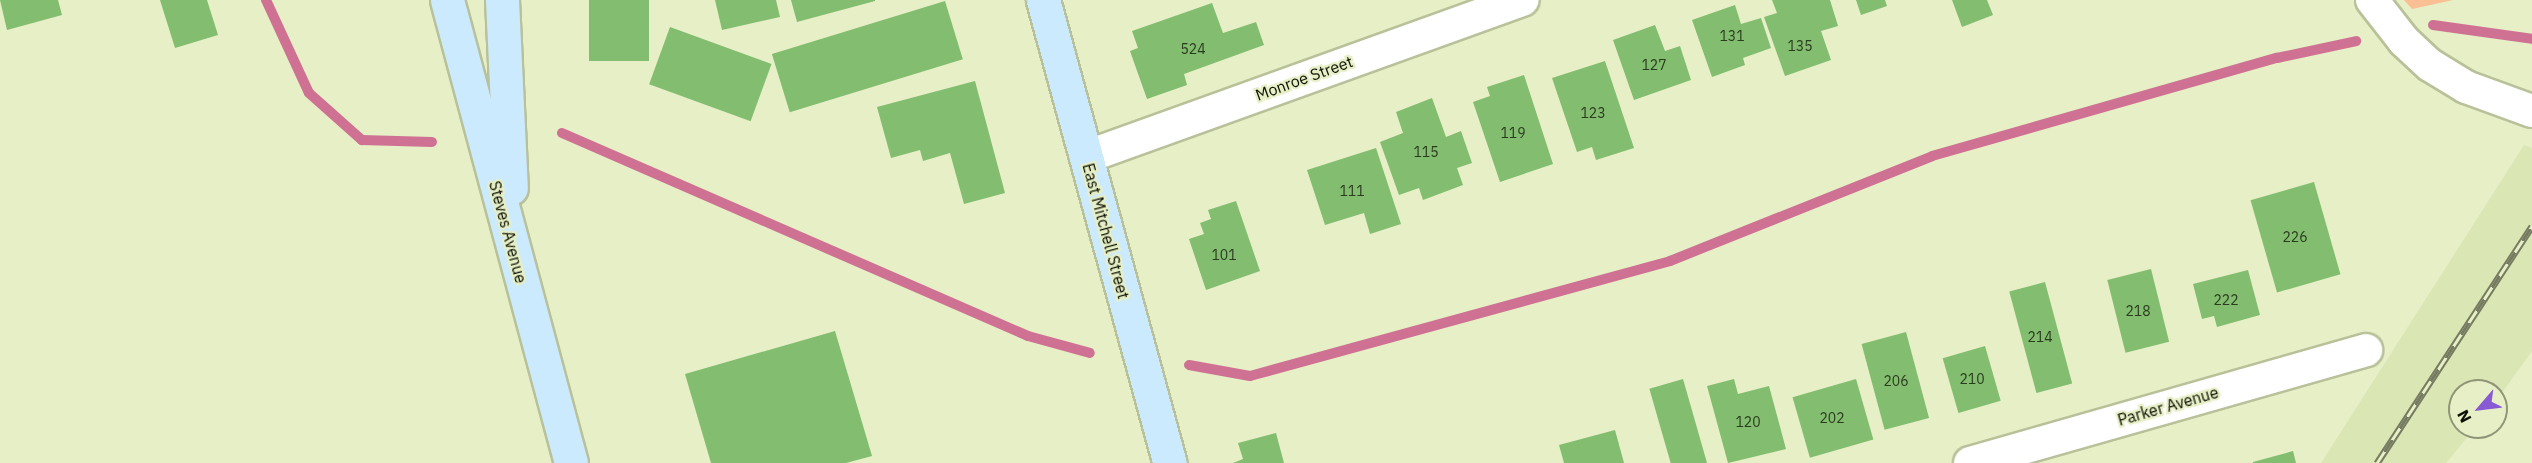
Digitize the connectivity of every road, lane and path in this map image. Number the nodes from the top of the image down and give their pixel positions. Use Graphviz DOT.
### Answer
graph roads {
  1 [pos="447,0"];
  2 [pos="502,0"];
  3 [pos="1043,0"];
  4 [pos="1523,0"];
  5 [pos="2372,0"];
  6 [pos="2532,111"];
  7 [pos="1086,156"];
  8 [pos="513,252"];
  9 [pos="2366,350"];
  10 [pos="572,463"];
  11 [pos="1170,463"];
  12 [pos="1970,463"];
  1 -- 8 [label="main road, Steves Avenue"];
  2 -- 8 [label="main road"];
  3 -- 7 [label="main road, East Mitchell Street"];
  4 -- 7 [label="street, Monroe Street"];
  5 -- 6 [label="street"];
  7 -- 11 [label="main road, East Mitchell Street"];
  8 -- 10 [label="main road, Steves Avenue"];
  9 -- 12 [label="street, Parker Avenue"];
}
